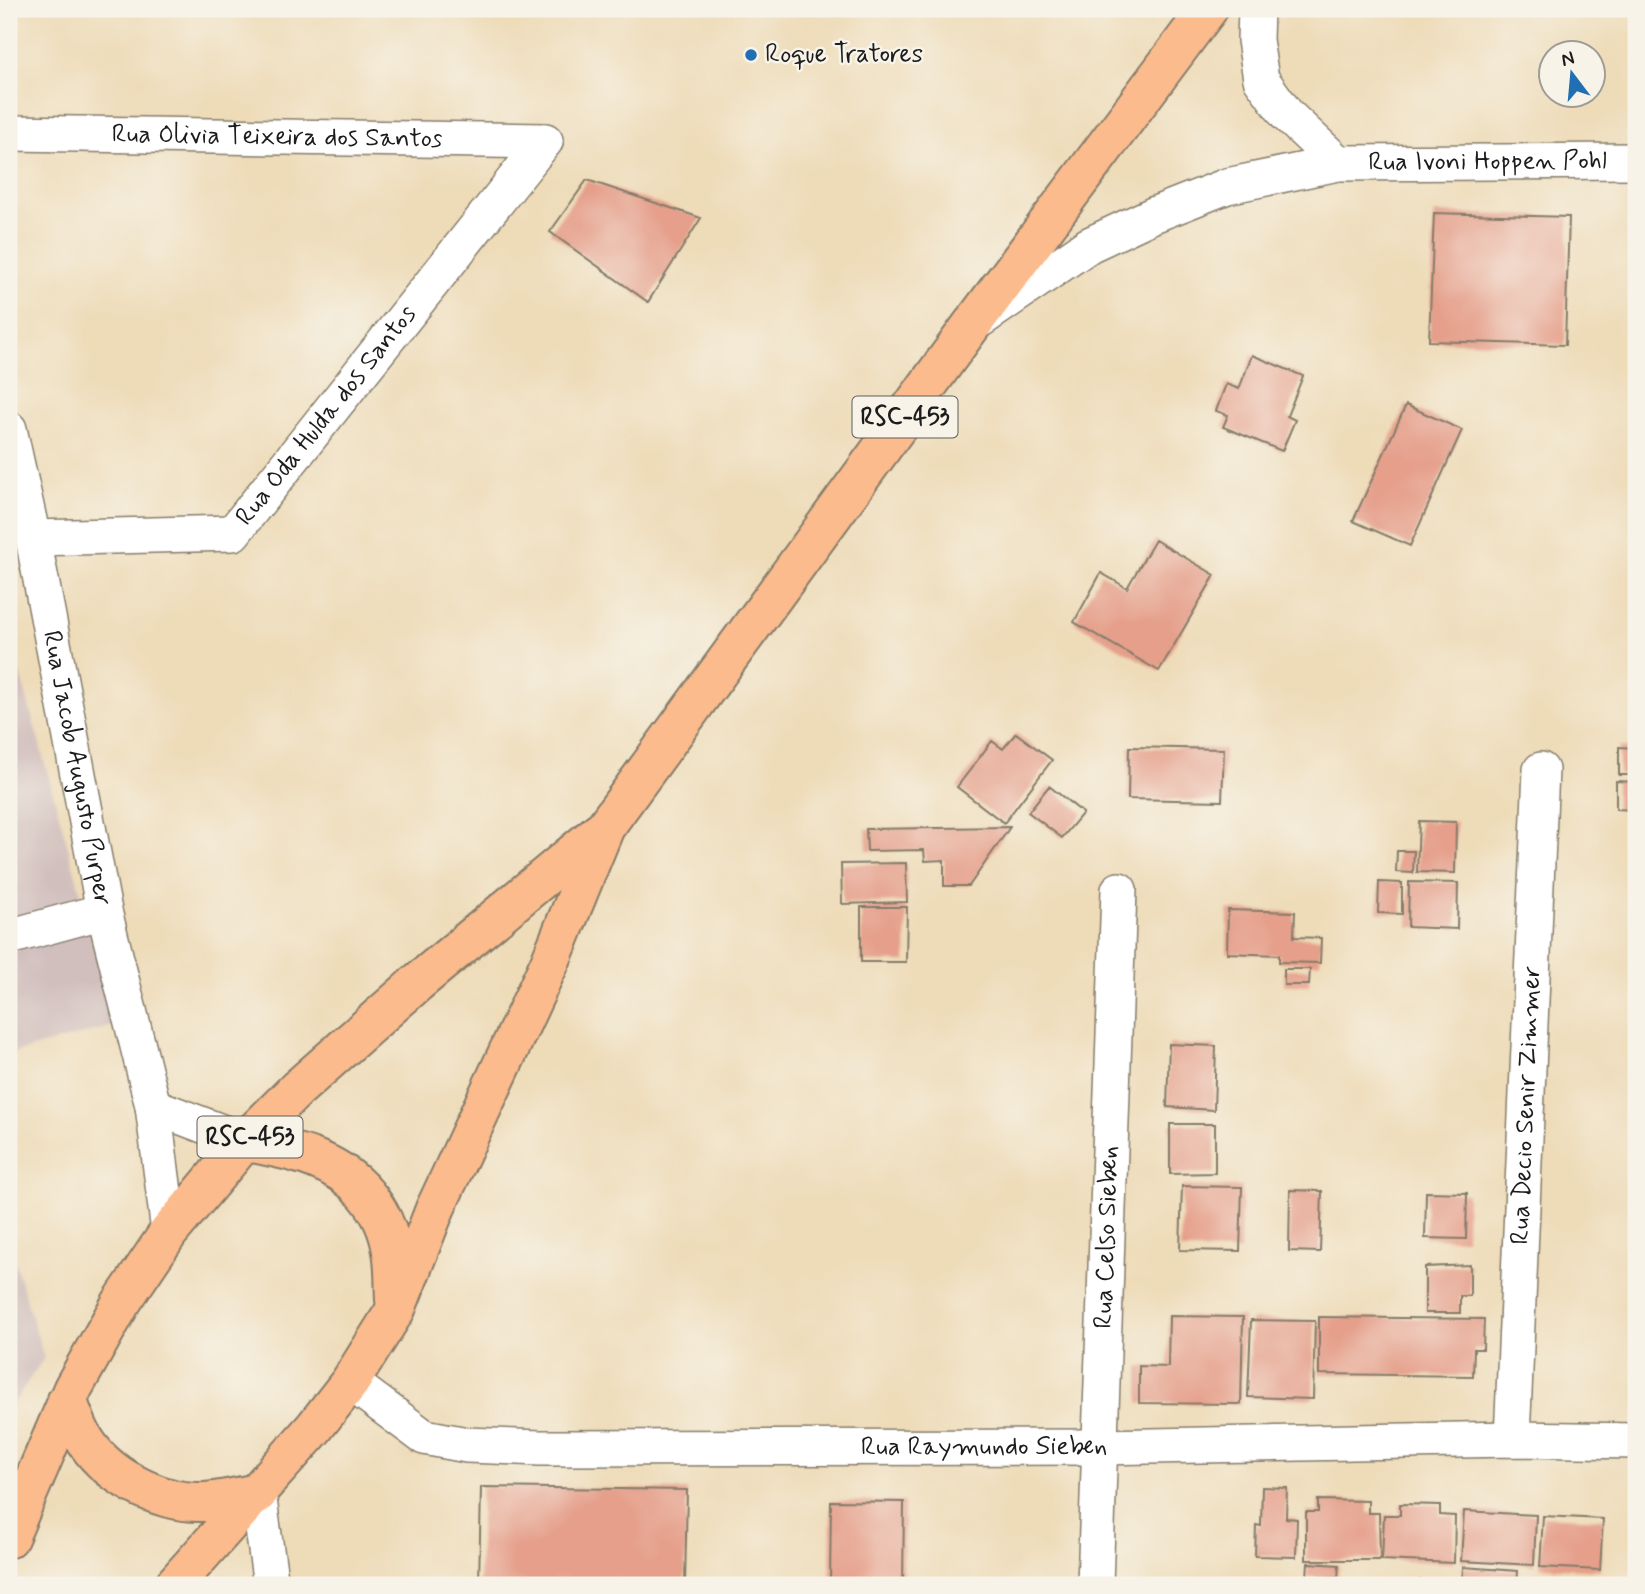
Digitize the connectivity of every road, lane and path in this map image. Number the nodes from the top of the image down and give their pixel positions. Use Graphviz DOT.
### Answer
graph roads {
  1 [pos="1208,9"];
  2 [pos="1256,9"];
  3 [pos="9,133"];
  4 [pos="545,141"];
  5 [pos="1636,161"];
  6 [pos="1338,163"];
  7 [pos="971,326"];
  8 [pos="9,429"];
  9 [pos="33,538"];
  10 [pos="1541,771"];
  11 [pos="605,827"];
  12 [pos="1119,890"];
  13 [pos="104,911"];
  14 [pos="9,935"];
  15 [pos="153,1106"];
  16 [pos="246,1141"];
  17 [pos="169,1232"];
  18 [pos="396,1309"];
  19 [pos="350,1382"];
  20 [pos="67,1400"];
  21 [pos="1511,1439"];
  22 [pos="1636,1441"];
  23 [pos="1099,1447"];
  24 [pos="258,1493"];
  25 [pos="9,1538"];
  26 [pos="174,1585"];
  27 [pos="271,1585"];
  28 [pos="1095,1585"];
  1 -- 7 [label="highway, RSC-453"];
  2 -- 6 [label="street"];
  3 -- 4 [label="street, Rua Olivia Teixeira dos Santos"];
  4 -- 9 [label="street, Rua Oda Hulda dos Santos"];
  5 -- 6 [label="street, Rua Ivoni Hoppen Pohl"];
  6 -- 7 [label="street, Rua Ivoni Hoppen Pohl"];
  7 -- 11 [label="highway, RSC-453"];
  8 -- 9 [label="street, Rua Jacob Augusto Purper"];
  9 -- 13 [label="street, Rua Jacob Augusto Purper"];
  10 -- 21 [label="street, Rua Decio Senir Zimmer"];
  11 -- 16 [label="highway, RSC-453"];
  11 -- 18 [label="highway, RSC-453"];
  12 -- 23 [label="street, Rua Celso Sieben"];
  13 -- 14 [label="street"];
  13 -- 15 [label="street, Rua Jacob Augusto Purper"];
  15 -- 16 [label="street"];
  15 -- 17 [label="street, Rua Jacob Augusto Purper"];
  16 -- 17 [label="highway, RSC-453"];
  16 -- 18 [label="highway"];
  17 -- 20 [label="highway, RSC-453"];
  18 -- 19 [label="highway, RSC-453"];
  19 -- 23 [label="street, Rua Raymundo Sieben"];
  19 -- 24 [label="highway, RSC-453"];
  20 -- 24 [label="highway"];
  20 -- 25 [label="highway, RSC-453"];
  21 -- 22 [label="street, Rua Raymundo Sieben"];
  21 -- 23 [label="street, Rua Raymundo Sieben"];
  23 -- 28 [label="street, Rua Celso Sieben"];
  24 -- 26 [label="highway, RSC-453"];
  24 -- 27 [label="street"];
}
